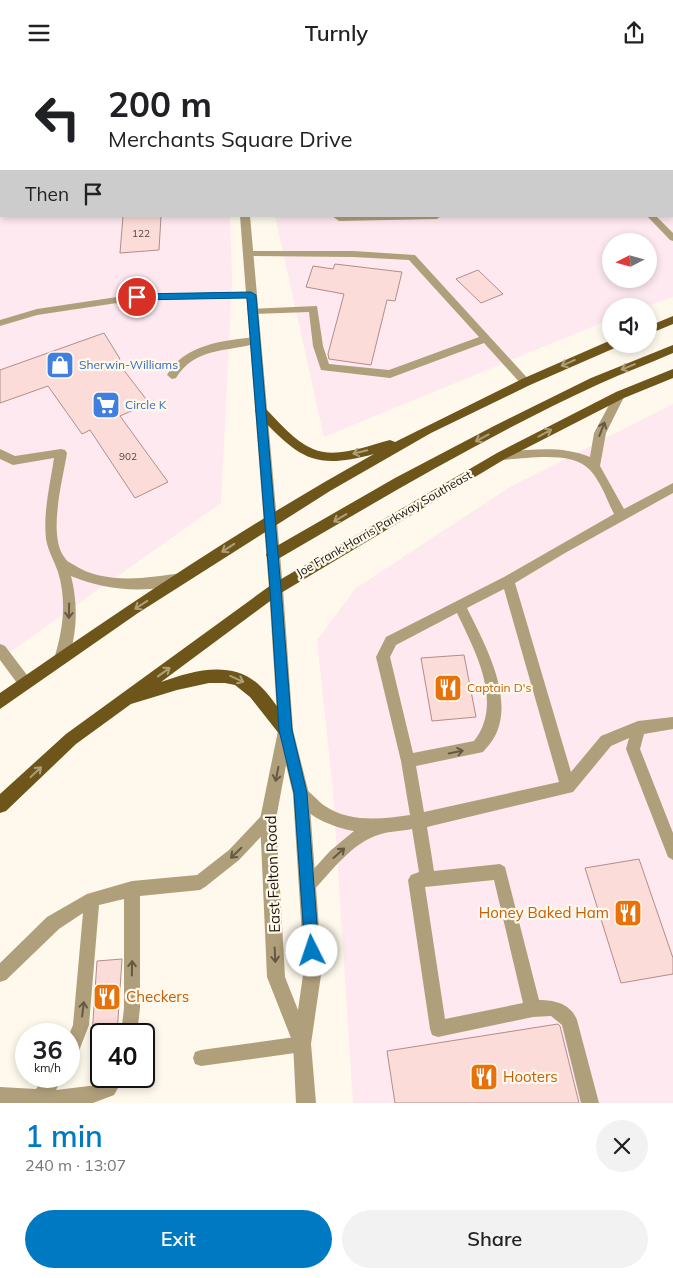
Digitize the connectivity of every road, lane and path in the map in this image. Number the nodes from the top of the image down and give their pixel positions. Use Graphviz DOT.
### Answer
graph roads {
  1 [pos="245,217"];
  2 [pos="338,217"];
  3 [pos="404,217"];
  4 [pos="653,217"];
  5 [pos="668,227"];
  6 [pos="673,238"];
  7 [pos="248,254"];
  8 [pos="251,295"];
  9 [pos="253,311"];
  10 [pos="673,321"];
  11 [pos="0,323"];
  12 [pos="657,327"];
  13 [pos="486,338"];
  14 [pos="255,341"];
  15 [pos="602,349"];
  16 [pos="673,349"];
  17 [pos="673,373"];
  18 [pos="172,375"];
  19 [pos="526,382"];
  20 [pos="620,395"];
  21 [pos="261,411"];
  22 [pos="408,441"];
  23 [pos="0,453"];
  24 [pos="501,456"];
  25 [pos="594,467"];
  26 [pos="673,488"];
  27 [pos="622,517"];
  28 [pos="269,522"];
  29 [pos="273,555"];
  30 [pos="61,563"];
  31 [pos="182,578"];
  32 [pos="508,581"];
  33 [pos="276,589"];
  34 [pos="460,606"];
  35 [pos="0,650"];
  36 [pos="61,659"];
  37 [pos="25,683"];
  38 [pos="123,701"];
  39 [pos="0,702"];
  40 [pos="673,723"];
  41 [pos="638,728"];
  42 [pos="285,730"];
  43 [pos="408,761"];
  44 [pos="568,787"];
  45 [pos="301,793"];
  46 [pos="0,805"];
  47 [pos="268,819"];
  48 [pos="419,821"];
  49 [pos="379,827"];
  50 [pos="673,852"];
  51 [pos="428,879"];
  52 [pos="308,887"];
  53 [pos="132,889"];
  54 [pos="92,899"];
  55 [pos="0,974"];
  56 [pos="534,1009"];
  57 [pos="130,1023"];
  58 [pos="80,1028"];
  59 [pos="302,1044"];
  60 [pos="202,1058"];
  61 [pos="48,1088"];
  62 [pos="109,1088"];
  63 [pos="0,1096"];
  64 [pos="40,1099"];
  65 [pos="306,1103"];
  66 [pos="590,1103"];
  1 -- 7 [label="street, East Felton Road"];
  2 -- 3 [label="lane"];
  4 -- 5 [label="lane"];
  5 -- 6 [label="lane"];
  7 -- 8 [label="street, East Felton Road"];
  7 -- 13 [label="lane"];
  8 -- 9 [label="street, East Felton Road"];
  8 -- 11 [label="lane"];
  9 -- 13 [label="lane"];
  9 -- 14 [label="street, East Felton Road"];
  10 -- 12 [label="main road"];
  13 -- 19 [label="lane"];
  14 -- 18 [label="lane"];
  14 -- 21 [label="street, East Felton Road"];
  15 -- 19 [label="main road, one-way"];
  16 -- 29 [label="main road, one-way"];
  17 -- 20 [label="main road, Joe Frank Harris Parkway Southeast"];
  19 -- 22 [label="main road"];
  24 -- 20 [label="main road, Joe Frank Harris Parkway Southeast, one-way"];
  25 -- 20 [label="lane, one-way"];
  22 -- 21 [label="main road, one-way"];
  21 -- 28 [label="street, East Felton Road"];
  22 -- 28 [label="main road"];
  23 -- 30 [label="lane"];
  24 -- 25 [label="lane"];
  24 -- 33 [label="main road, Joe Frank Harris Parkway Southeast"];
  25 -- 27 [label="lane"];
  26 -- 27 [label="lane"];
  27 -- 32 [label="lane"];
  28 -- 29 [label="street, East Felton Road"];
  28 -- 31 [label="main road, one-way"];
  29 -- 33 [label="street, East Felton Road"];
  30 -- 31 [label="lane"];
  30 -- 36 [label="lane, one-way"];
  31 -- 36 [label="main road, one-way"];
  32 -- 34 [label="lane"];
  32 -- 44 [label="lane"];
  38 -- 33 [label="main road, Joe Frank Harris Parkway Southeast, one-way"];
  33 -- 42 [label="street, East Felton Road"];
  34 -- 43 [label="lane"];
  43 -- 34 [label="lane, one-way"];
  35 -- 37 [label="lane"];
  36 -- 37 [label="main road"];
  37 -- 39 [label="main road"];
  38 -- 42 [label="main road, one-way"];
  46 -- 38 [label="main road, Joe Frank Harris Parkway Southeast, one-way"];
  40 -- 41 [label="lane"];
  41 -- 44 [label="lane"];
  41 -- 50 [label="lane"];
  42 -- 45 [label="street, East Felton Road"];
  42 -- 47 [label="street, East Felton Road, one-way"];
  43 -- 48 [label="lane"];
  44 -- 48 [label="lane"];
  45 -- 49 [label="lane"];
  45 -- 52 [label="street, East Felton Road"];
  47 -- 53 [label="lane, one-way"];
  47 -- 59 [label="street, East Felton Road, one-way"];
  48 -- 49 [label="lane"];
  48 -- 51 [label="lane"];
  52 -- 49 [label="lane, one-way"];
  51 -- 56 [label="lane"];
  51 -- 56 [label="lane"];
  52 -- 59 [label="street, East Felton Road"];
  53 -- 54 [label="lane"];
  57 -- 53 [label="lane, one-way"];
  54 -- 55 [label="lane"];
  58 -- 54 [label="lane, one-way"];
  56 -- 66 [label="lane"];
  59 -- 60 [label="lane"];
  59 -- 65 [label="street, East Felton Road"];
  61 -- 64 [label="lane"];
  62 -- 64 [label="lane"];
  63 -- 64 [label="lane"];
}
